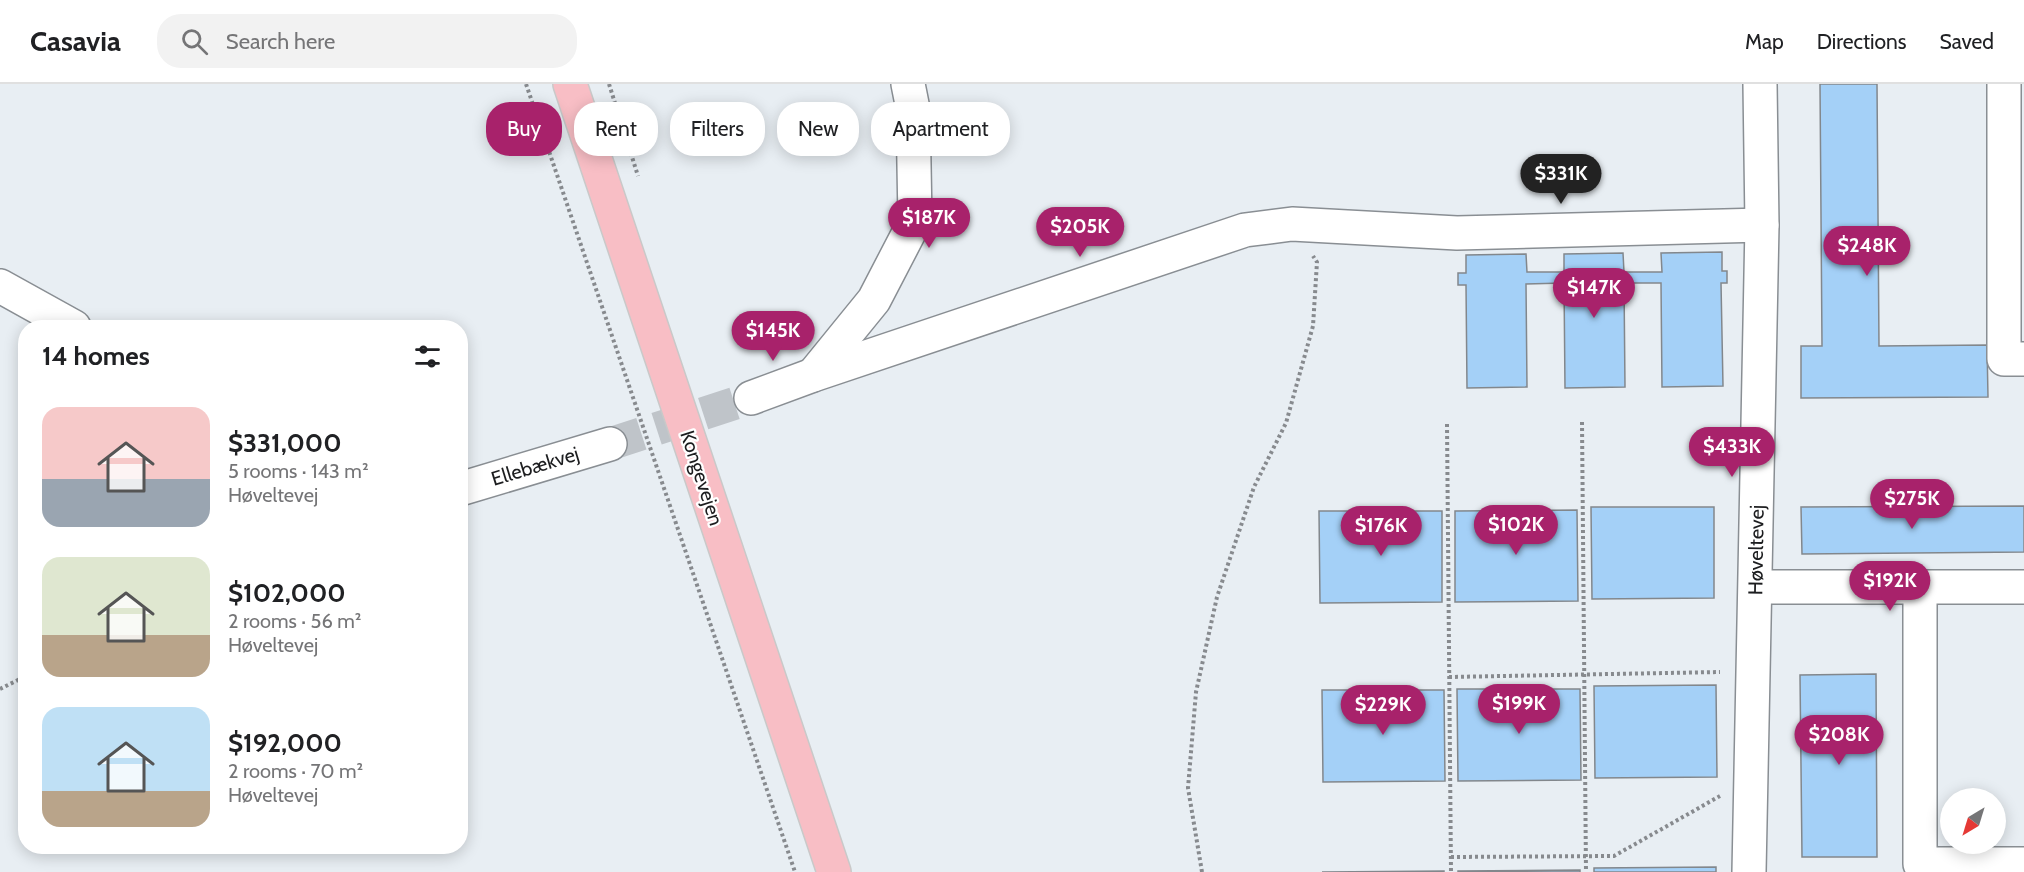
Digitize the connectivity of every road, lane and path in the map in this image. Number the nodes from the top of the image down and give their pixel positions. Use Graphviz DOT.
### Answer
graph roads {
  1 [pos="526,84"];
  2 [pos="570,84"];
  3 [pos="908,84"];
  4 [pos="1760,84"];
  5 [pos="2004,84"];
  6 [pos="1292,224"];
  7 [pos="1761,225"];
  8 [pos="0,286"];
  9 [pos="62,320"];
  10 [pos="2024,359"];
  11 [pos="813,375"];
  12 [pos="751,398"];
  13 [pos="1582,422"];
  14 [pos="1448,424"];
  15 [pos="610,444"];
  16 [pos="468,487"];
  17 [pos="1756,587"];
  18 [pos="1920,587"];
  19 [pos="2024,587"];
  20 [pos="1754,672"];
  21 [pos="1584,674"];
  22 [pos="1449,676"];
  23 [pos="18,680"];
  24 [pos="0,689"];
  25 [pos="1752,778"];
  26 [pos="1586,855"];
  27 [pos="1451,857"];
  28 [pos="2024,864"];
  29 [pos="795,872"];
  30 [pos="834,872"];
  31 [pos="1202,872"];
  32 [pos="1451,872"];
  33 [pos="1586,872"];
  34 [pos="1749,872"];
  1 -- 29 [label="path"];
  2 -- 30 [label="main road, Kongevejen"];
  3 -- 11 [label="street"];
  4 -- 7 [label="street, Høveltevej"];
  5 -- 10 [label="street"];
  6 -- 7 [label="street"];
  6 -- 11 [label="street"];
  6 -- 31 [label="path"];
  7 -- 17 [label="street, Høveltevej"];
  8 -- 9 [label="street"];
  11 -- 12 [label="street"];
  13 -- 21 [label="path"];
  14 -- 22 [label="path"];
  15 -- 16 [label="street, Ellebækvej"];
  17 -- 18 [label="street"];
  17 -- 20 [label="street, Høveltevej"];
  18 -- 19 [label="street"];
  18 -- 28 [label="street"];
  20 -- 21 [label="path"];
  20 -- 25 [label="street, Høveltevej"];
  21 -- 22 [label="path"];
  21 -- 26 [label="path"];
  22 -- 27 [label="path"];
  23 -- 24 [label="path"];
  25 -- 26 [label="path"];
  25 -- 34 [label="street, Høveltevej"];
  26 -- 27 [label="path"];
  26 -- 33 [label="path"];
  27 -- 32 [label="path"];
}
